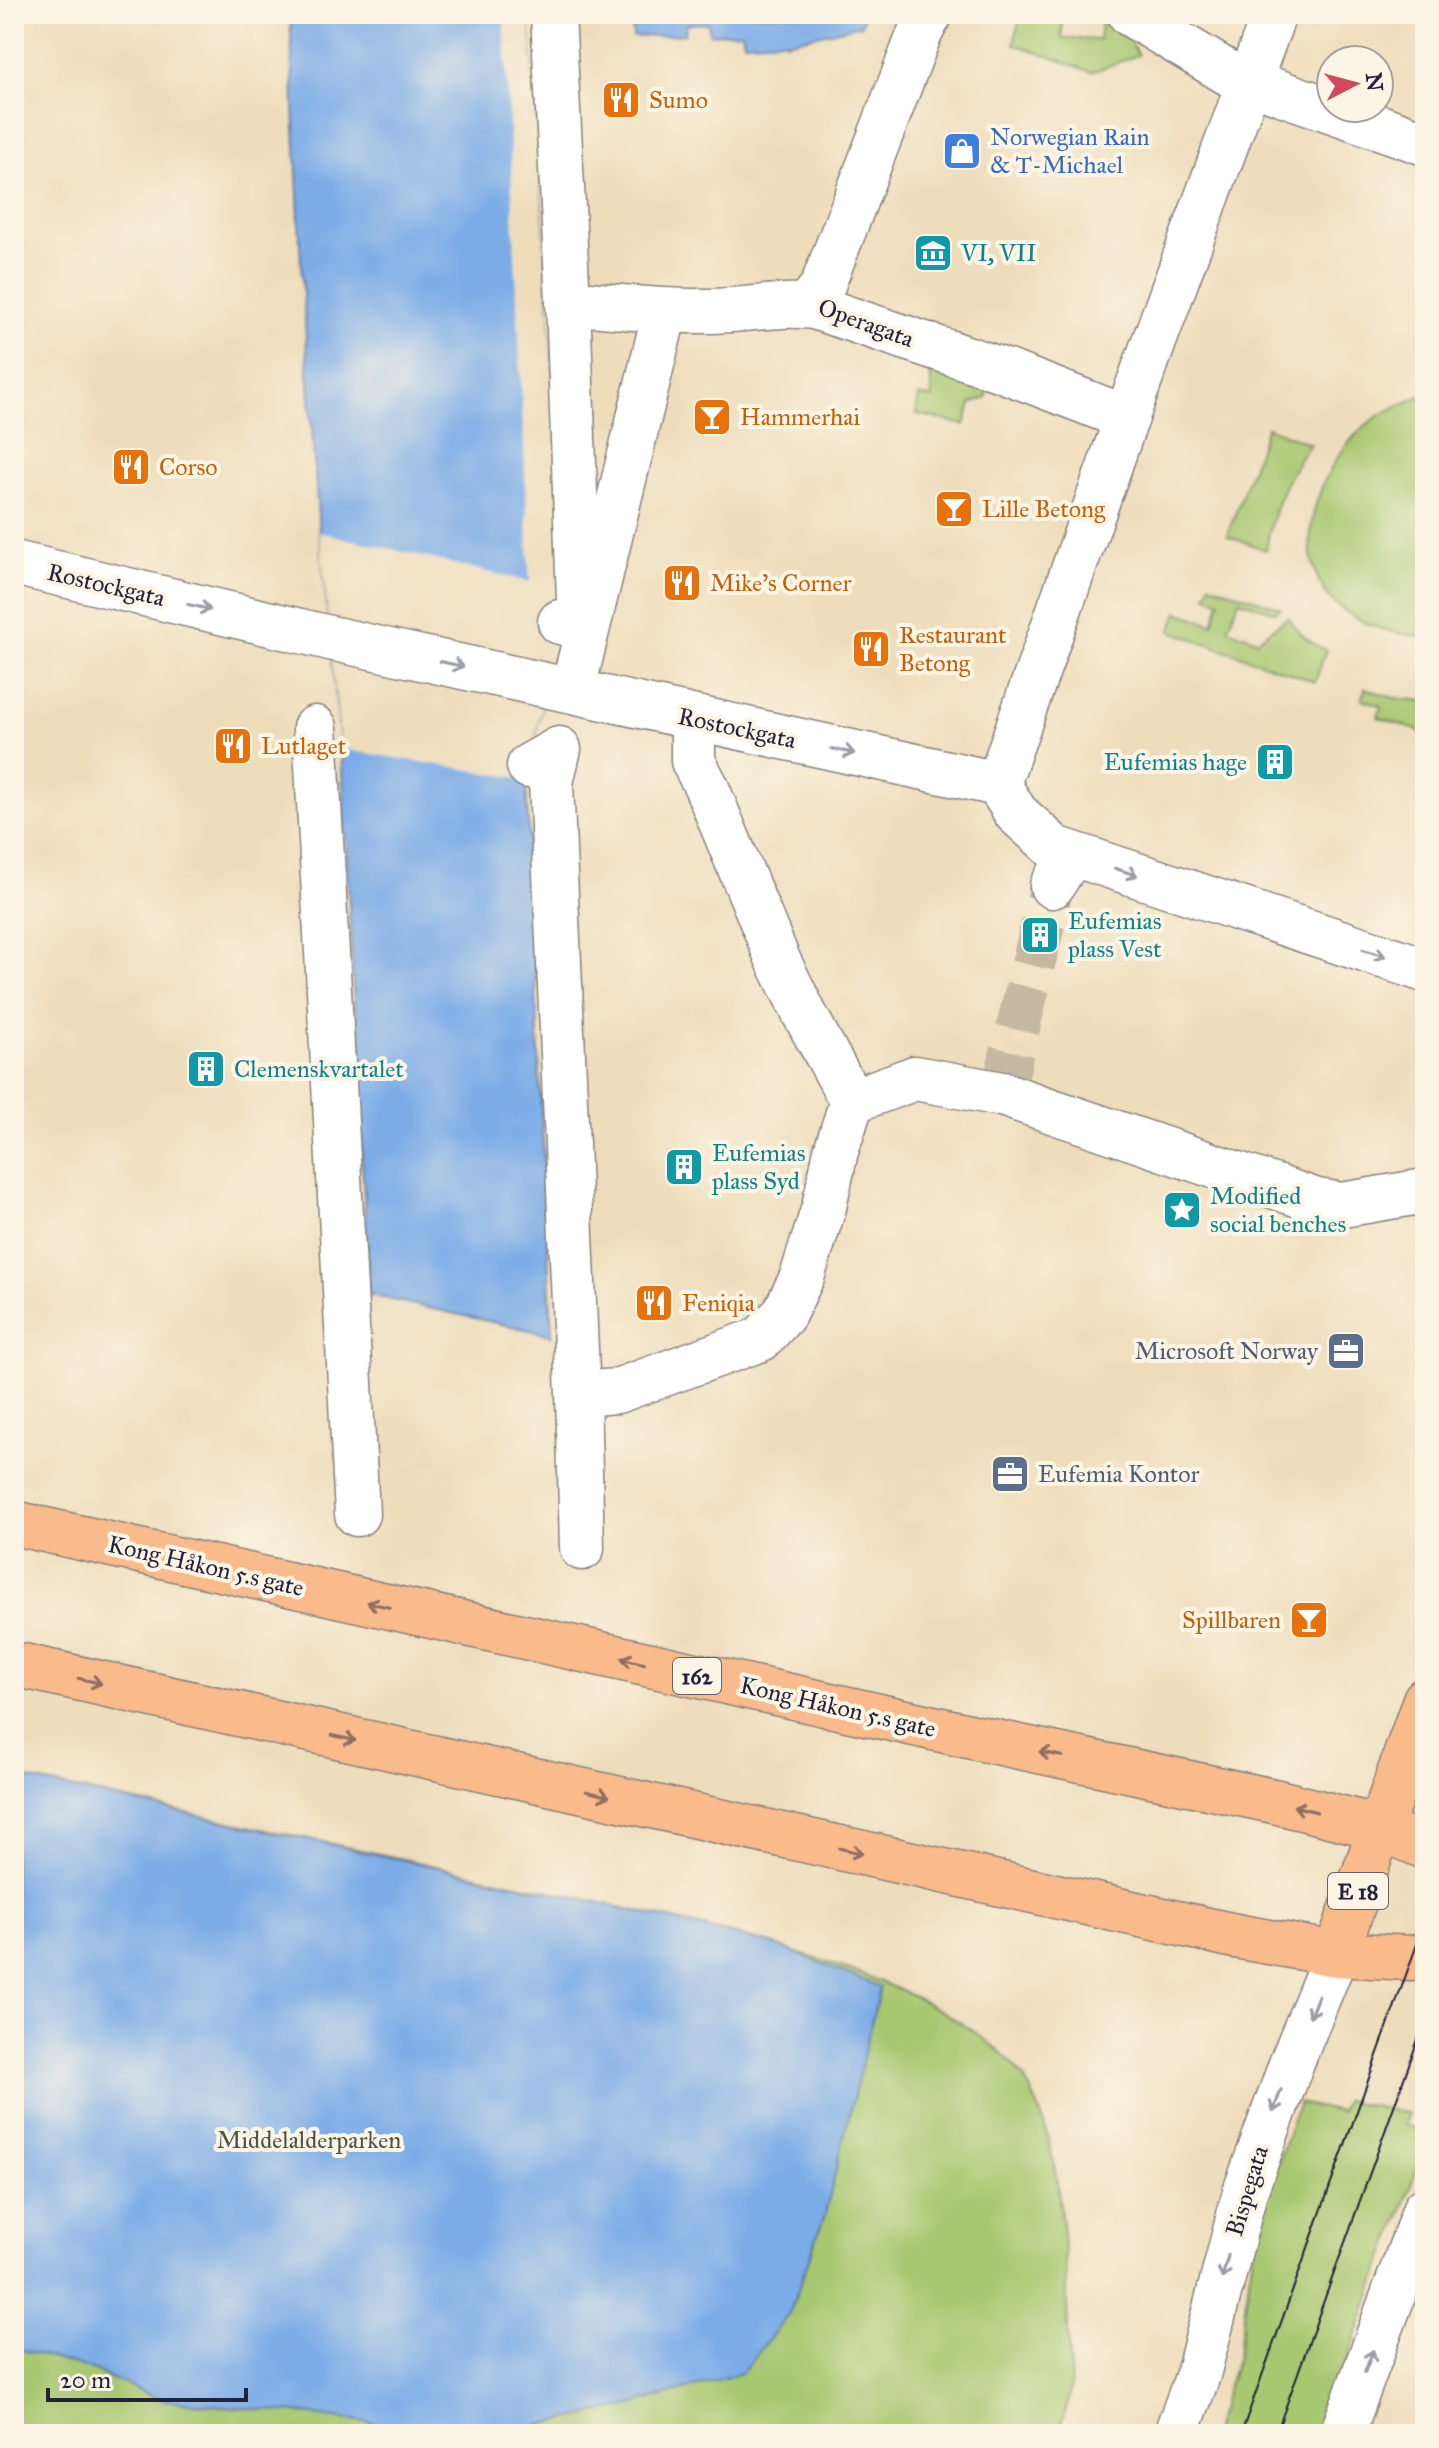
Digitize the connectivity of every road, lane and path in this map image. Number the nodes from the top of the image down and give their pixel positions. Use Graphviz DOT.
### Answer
graph roads {
  1 [pos="553,14"];
  2 [pos="930,14"];
  3 [pos="1130,14"];
  4 [pos="1274,14"];
  5 [pos="1250,82"];
  6 [pos="1425,143"];
  7 [pos="568,302"];
  8 [pos="808,305"];
  9 [pos="665,311"];
  10 [pos="1127,418"];
  11 [pos="14,563"];
  12 [pos="693,719"];
  13 [pos="315,728"];
  14 [pos="529,766"];
  15 [pos="998,784"];
  16 [pos="1425,970"];
  17 [pos="852,1101"];
  18 [pos="1425,1191"];
  19 [pos="578,1394"];
  20 [pos="357,1514"];
  21 [pos="14,1523"];
  22 [pos="582,1548"];
  23 [pos="14,1664"];
  24 [pos="1425,1700"];
  25 [pos="1381,1828"];
  26 [pos="1425,1847"];
  27 [pos="1336,1954"];
  28 [pos="1425,1955"];
  29 [pos="1425,2209"];
  30 [pos="1176,2434"];
  31 [pos="1342,2434"];
  1 -- 7 [label="street"];
  2 -- 8 [label="street, Operagata"];
  3 -- 5 [label="street"];
  4 -- 5 [label="street"];
  5 -- 6 [label="street"];
  5 -- 10 [label="street"];
  7 -- 9 [label="street"];
  7 -- 9 [label="street"];
  8 -- 9 [label="street"];
  8 -- 10 [label="street, Operagata"];
  10 -- 15 [label="street"];
  11 -- 12 [label="street, Rostockgata, one-way"];
  12 -- 15 [label="street, Rostockgata, one-way"];
  12 -- 17 [label="street"];
  13 -- 20 [label="street"];
  14 -- 19 [label="street"];
  15 -- 16 [label="street, one-way"];
  17 -- 18 [label="street"];
  17 -- 19 [label="street"];
  19 -- 22 [label="street"];
  25 -- 21 [label="highway, Kong Håkon 5.s gate / 162, one-way"];
  23 -- 27 [label="highway, one-way"];
  24 -- 25 [label="highway, E 18"];
  25 -- 26 [label="highway, Kong Håkon 5.s gate / 162"];
  25 -- 27 [label="highway, E 18"];
  27 -- 28 [label="highway"];
  27 -- 30 [label="street, Bispegata, one-way"];
  31 -- 29 [label="street, one-way"];
}
